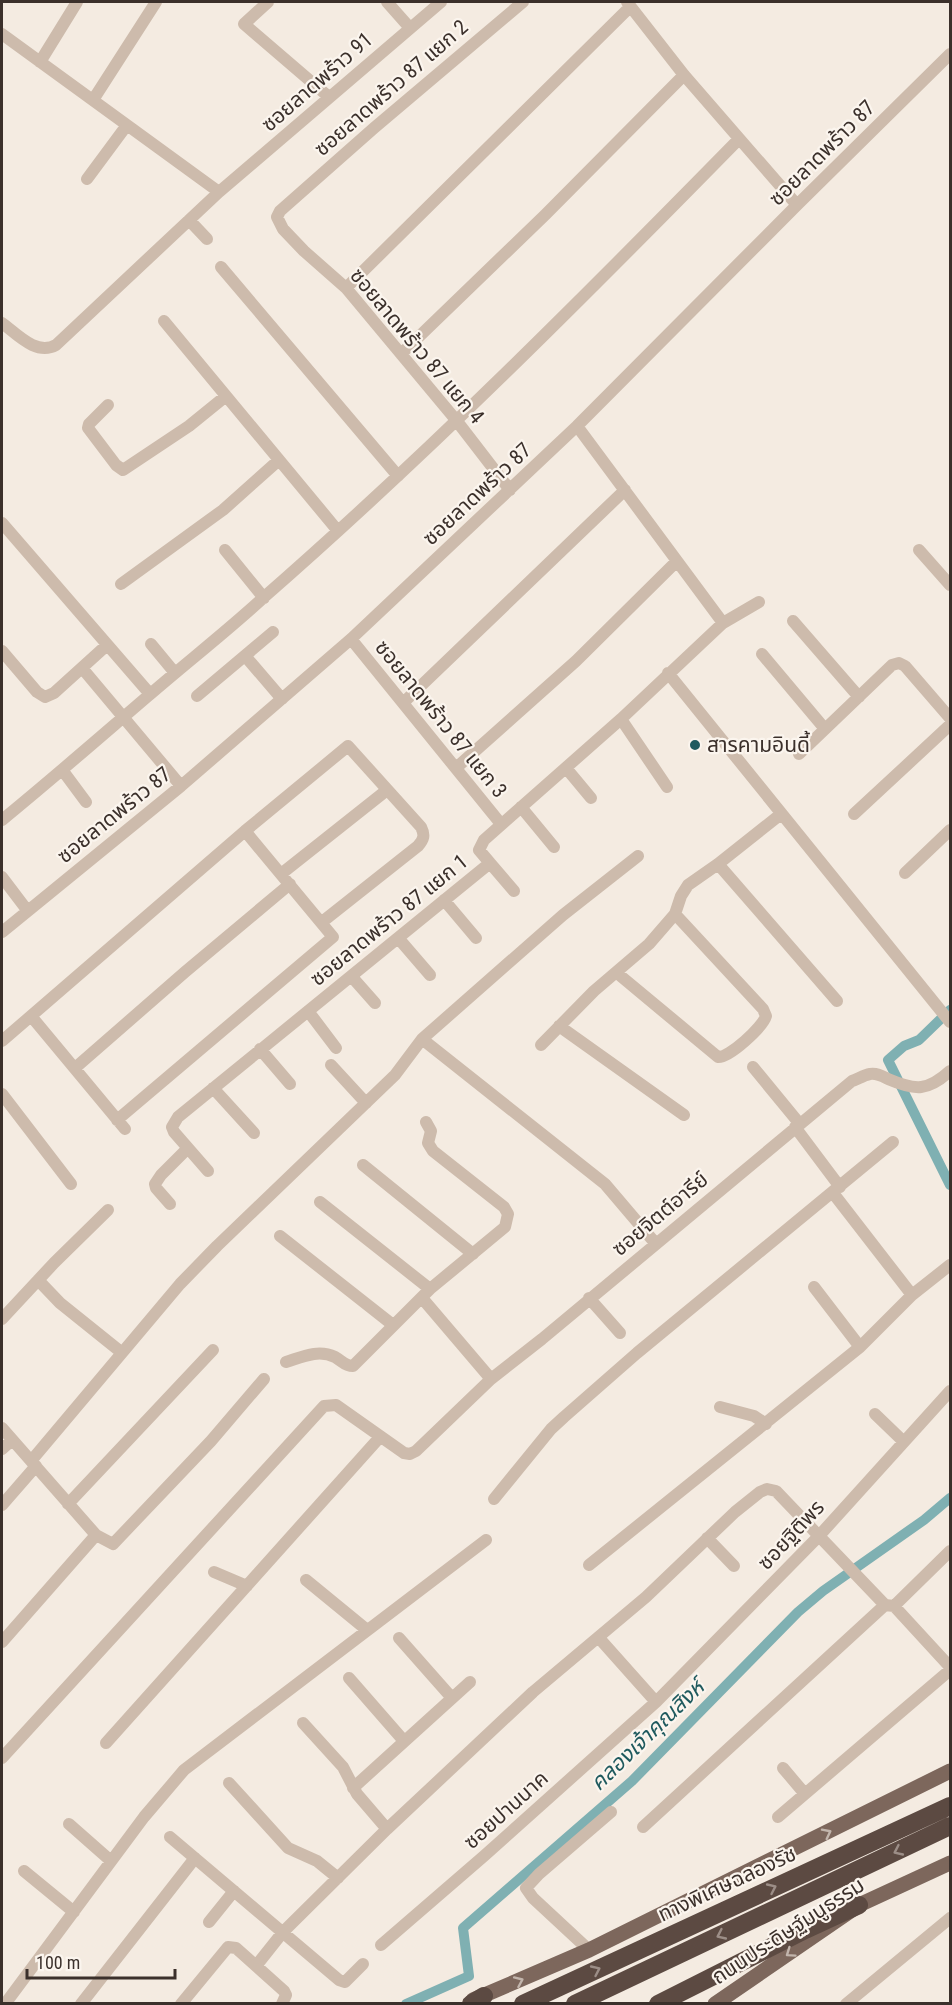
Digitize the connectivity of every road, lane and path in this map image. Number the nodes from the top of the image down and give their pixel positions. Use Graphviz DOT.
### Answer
graph roads {
  1 [pos="76,2"];
  2 [pos="156,2"];
  3 [pos="268,2"];
  4 [pos="387,2"];
  5 [pos="441,2"];
  6 [pos="523,2"];
  7 [pos="628,4"];
  8 [pos="410,28"];
  9 [pos="2,34"];
  10 [pos="951,54"];
  11 [pos="40,62"];
  12 [pos="684,75"];
  13 [pos="329,96"];
  14 [pos="93,100"];
  15 [pos="127,124"];
  16 [pos="739,139"];
  17 [pos="87,179"];
  18 [pos="219,192"];
  19 [pos="797,205"];
  20 [pos="286,206"];
  21 [pos="189,220"];
  22 [pos="207,239"];
  23 [pos="221,267"];
  24 [pos="346,288"];
  25 [pos="164,321"];
  26 [pos="2,323"];
  27 [pos="401,354"];
  28 [pos="226,396"];
  29 [pos="108,405"];
  30 [pos="456,420"];
  31 [pos="577,426"];
  32 [pos="279,460"];
  33 [pos="398,476"];
  34 [pos="510,490"];
  35 [pos="625,490"];
  36 [pos="2,523"];
  37 [pos="338,531"];
  38 [pos="225,550"];
  39 [pos="919,550"];
  40 [pos="677,561"];
  41 [pos="121,584"];
  42 [pos="951,585"];
  43 [pos="264,598"];
  44 [pos="759,602"];
  45 [pos="793,621"];
  46 [pos="723,623"];
  47 [pos="273,632"];
  48 [pos="351,639"];
  49 [pos="151,644"];
  50 [pos="107,645"];
  51 [pos="2,651"];
  52 [pos="762,654"];
  53 [pos="246,657"];
  54 [pos="82,668"];
  55 [pos="175,673"];
  56 [pos="668,673"];
  57 [pos="150,694"];
  58 [pos="197,696"];
  59 [pos="859,697"];
  60 [pos="282,699"];
  61 [pos="403,703"];
  62 [pos="124,716"];
  63 [pos="621,718"];
  64 [pos="951,718"];
  65 [pos="951,725"];
  66 [pos="825,729"];
  67 [pos="800,754"];
  68 [pos="456,768"];
  69 [pos="566,768"];
  70 [pos="63,771"];
  71 [pos="181,786"];
  72 [pos="667,787"];
  73 [pos="387,790"];
  74 [pos="591,798"];
  75 [pos="86,802"];
  76 [pos="521,807"];
  77 [pos="781,814"];
  78 [pos="854,814"];
  79 [pos="2,820"];
  80 [pos="501,824"];
  81 [pos="951,830"];
  82 [pos="245,831"];
  83 [pos="554,847"];
  84 [pos="638,856"];
  85 [pos="490,863"];
  86 [pos="718,864"];
  87 [pos="905,873"];
  88 [pos="282,874"];
  89 [pos="2,877"];
  90 [pos="290,884"];
  91 [pos="514,891"];
  92 [pos="444,900"];
  93 [pos="27,910"];
  94 [pos="675,914"];
  95 [pos="322,922"];
  96 [pos="2,932"];
  97 [pos="476,938"];
  98 [pos="399,939"];
  99 [pos="616,973"];
  100 [pos="430,975"];
  101 [pos="352,977"];
  102 [pos="837,1001"];
  103 [pos="375,1003"];
  104 [pos="308,1011"];
  105 [pos="31,1016"];
  106 [pos="947,1017"];
  107 [pos="559,1026"];
  108 [pos="422,1039"];
  109 [pos="2,1041"];
  110 [pos="541,1045"];
  111 [pos="336,1048"];
  112 [pos="260,1049"];
  113 [pos="331,1065"];
  114 [pos="753,1067"];
  115 [pos="75,1068"];
  116 [pos="951,1071"];
  117 [pos="290,1084"];
  118 [pos="213,1088"];
  119 [pos="2,1094"];
  120 [pos="366,1102"];
  121 [pos="684,1115"];
  122 [pos="426,1122"];
  123 [pos="797,1125"];
  124 [pos="254,1133"];
  125 [pos="893,1142"];
  126 [pos="187,1149"];
  127 [pos="363,1166"];
  128 [pos="208,1171"];
  129 [pos="71,1184"];
  130 [pos="836,1190"];
  131 [pos="320,1202"];
  132 [pos="170,1204"];
  133 [pos="108,1210"];
  134 [pos="280,1236"];
  135 [pos="656,1244"];
  136 [pos="473,1254"];
  137 [pos="951,1265"];
  138 [pos="38,1280"];
  139 [pos="814,1287"];
  140 [pos="426,1293"];
  141 [pos="912,1295"];
  142 [pos="590,1298"];
  143 [pos="2,1318"];
  144 [pos="393,1325"];
  145 [pos="620,1333"];
  146 [pos="861,1347"];
  147 [pos="213,1350"];
  148 [pos="121,1352"];
  149 [pos="286,1362"];
  150 [pos="264,1379"];
  151 [pos="491,1379"];
  152 [pos="951,1391"];
  153 [pos="720,1407"];
  154 [pos="875,1414"];
  155 [pos="766,1424"];
  156 [pos="2,1428"];
  157 [pos="380,1437"];
  158 [pos="12,1440"];
  159 [pos="903,1441"];
  160 [pos="2,1449"];
  161 [pos="33,1464"];
  162 [pos="494,1499"];
  163 [pos="68,1504"];
  164 [pos="2,1505"];
  165 [pos="96,1535"];
  166 [pos="818,1537"];
  167 [pos="707,1538"];
  168 [pos="486,1540"];
  169 [pos="951,1551"];
  170 [pos="589,1565"];
  171 [pos="734,1566"];
  172 [pos="214,1572"];
  173 [pos="306,1580"];
  174 [pos="247,1586"];
  175 [pos="890,1605"];
  176 [pos="367,1630"];
  177 [pos="399,1638"];
  178 [pos="598,1638"];
  179 [pos="2,1642"];
  180 [pos="951,1669"];
  181 [pos="349,1678"];
  182 [pos="470,1682"];
  183 [pos="452,1698"];
  184 [pos="656,1702"];
  185 [pos="303,1723"];
  186 [pos="404,1741"];
  187 [pos="106,1743"];
  188 [pos="2,1758"];
  189 [pos="783,1768"];
  190 [pos="951,1771"];
  191 [pos="229,1783"];
  192 [pos="354,1788"];
  193 [pos="805,1794"];
  194 [pos="951,1806"];
  195 [pos="611,1812"];
  196 [pos="778,1816"];
  197 [pos="69,1824"];
  198 [pos="951,1826"];
  199 [pos="643,1827"];
  200 [pos="387,1829"];
  201 [pos="170,1837"];
  202 [pos="195,1858"];
  203 [pos="111,1861"];
  204 [pos="951,1863"];
  205 [pos="24,1871"];
  206 [pos="338,1878"];
  207 [pos="234,1891"];
  208 [pos="859,1905"];
  209 [pos="74,1912"];
  210 [pos="951,1918"];
  211 [pos="209,1922"];
  212 [pos="283,1932"];
  213 [pos="381,1945"];
  214 [pos="590,1950"];
  215 [pos="363,1964"];
  216 [pos="256,1966"];
  217 [pos="477,2000"];
  218 [pos="5,2004"];
  219 [pos="81,2004"];
  220 [pos="181,2004"];
  221 [pos="282,2004"];
  222 [pos="465,2004"];
  223 [pos="523,2004"];
  224 [pos="575,2004"];
  225 [pos="658,2004"];
  226 [pos="715,2004"];
  227 [pos="846,2004"];
  1 -- 11 [label="street"];
  2 -- 14 [label="street"];
  3 -- 13 [label="street"];
  4 -- 8 [label="street"];
  5 -- 8 [label="street, ซอยลาดพร้าว 91"];
  6 -- 20 [label="street, ซอยลาดพร้าว 87 แยก 2"];
  7 -- 12 [label="street"];
  7 -- 24 [label="street"];
  8 -- 13 [label="street, ซอยลาดพร้าว 91"];
  9 -- 11 [label="street"];
  10 -- 19 [label="street, ซอยลาดพร้าว 87"];
  11 -- 14 [label="street"];
  12 -- 16 [label="street"];
  12 -- 27 [label="street"];
  13 -- 18 [label="street, ซอยลาดพร้าว 91"];
  14 -- 15 [label="street"];
  15 -- 17 [label="street"];
  15 -- 18 [label="street"];
  16 -- 19 [label="street"];
  16 -- 30 [label="street"];
  18 -- 21 [label="street, ซอยลาดพร้าว 91"];
  19 -- 31 [label="street, ซอยลาดพร้าว 87"];
  20 -- 24 [label="street, ซอยลาดพร้าว 87 แยก 4"];
  21 -- 22 [label="street"];
  21 -- 26 [label="street, ซอยลาดพร้าว 91"];
  23 -- 33 [label="street"];
  24 -- 27 [label="street, ซอยลาดพร้าว 87 แยก 4"];
  25 -- 28 [label="street"];
  27 -- 30 [label="street, ซอยลาดพร้าว 87 แยก 4"];
  28 -- 29 [label="street"];
  28 -- 32 [label="street"];
  30 -- 33 [label="street"];
  30 -- 34 [label="street, ซอยลาดพร้าว 87 แยก 4"];
  31 -- 34 [label="street, ซอยลาดพร้าว 87"];
  31 -- 35 [label="street"];
  32 -- 37 [label="street"];
  32 -- 41 [label="street"];
  33 -- 37 [label="street"];
  34 -- 48 [label="street, ซอยลาดพร้าว 87"];
  35 -- 40 [label="street"];
  35 -- 61 [label="street"];
  36 -- 50 [label="street"];
  37 -- 43 [label="street"];
  38 -- 43 [label="street"];
  39 -- 42 [label="street"];
  40 -- 46 [label="street"];
  40 -- 68 [label="street"];
  43 -- 55 [label="street"];
  44 -- 46 [label="street, ซอยลาดพร้าว 87 แยก 1"];
  45 -- 59 [label="street"];
  46 -- 56 [label="street, ซอยลาดพร้าว 87 แยก 1"];
  47 -- 53 [label="street"];
  48 -- 60 [label="street, ซอยลาดพร้าว 87"];
  48 -- 61 [label="street, ซอยลาดพร้าว 87 แยก 3"];
  49 -- 55 [label="street"];
  50 -- 54 [label="street"];
  50 -- 57 [label="street"];
  51 -- 54 [label="street"];
  52 -- 66 [label="street"];
  53 -- 58 [label="street"];
  53 -- 60 [label="street"];
  54 -- 62 [label="street"];
  55 -- 57 [label="street"];
  56 -- 63 [label="street, ซอยลาดพร้าว 87 แยก 1"];
  56 -- 77 [label="street"];
  57 -- 62 [label="street"];
  59 -- 64 [label="street"];
  59 -- 66 [label="street"];
  60 -- 71 [label="street, ซอยลาดพร้าว 87"];
  61 -- 68 [label="street, ซอยลาดพร้าว 87 แยก 3"];
  62 -- 70 [label="street"];
  62 -- 71 [label="street"];
  63 -- 69 [label="street, ซอยลาดพร้าว 87 แยก 1"];
  63 -- 72 [label="street"];
  65 -- 78 [label="street"];
  66 -- 67 [label="street"];
  68 -- 80 [label="street, ซอยลาดพร้าว 87 แยก 3"];
  69 -- 74 [label="street"];
  69 -- 76 [label="street, ซอยลาดพร้าว 87 แยก 1"];
  70 -- 75 [label="street"];
  70 -- 79 [label="street"];
  71 -- 93 [label="street, ซอยลาดพร้าว 87"];
  73 -- 82 [label="street"];
  73 -- 88 [label="street"];
  73 -- 95 [label="street"];
  76 -- 80 [label="street, ซอยลาดพร้าว 87 แยก 1"];
  76 -- 83 [label="street"];
  77 -- 86 [label="street"];
  77 -- 106 [label="street"];
  80 -- 85 [label="street, ซอยลาดพร้าว 87 แยก 1"];
  81 -- 87 [label="street"];
  82 -- 88 [label="street"];
  82 -- 105 [label="street"];
  84 -- 108 [label="street"];
  85 -- 91 [label="street"];
  85 -- 92 [label="street, ซอยลาดพร้าว 87 แยก 1"];
  86 -- 94 [label="street"];
  86 -- 102 [label="street"];
  88 -- 90 [label="street"];
  89 -- 93 [label="street"];
  90 -- 95 [label="street"];
  90 -- 115 [label="street"];
  92 -- 97 [label="street"];
  92 -- 98 [label="street, ซอยลาดพร้าว 87 แยก 1"];
  93 -- 96 [label="street, ซอยลาดพร้าว 87"];
  94 -- 99 [label="street"];
  94 -- 99 [label="street"];
  95 -- 115 [label="street"];
  98 -- 100 [label="street"];
  98 -- 101 [label="street, ซอยลาดพร้าว 87 แยก 1"];
  99 -- 107 [label="street"];
  101 -- 103 [label="street"];
  101 -- 104 [label="street, ซอยลาดพร้าว 87 แยก 1"];
  104 -- 111 [label="street"];
  104 -- 112 [label="street, ซอยลาดพร้าว 87 แยก 1"];
  105 -- 109 [label="street"];
  105 -- 115 [label="street"];
  107 -- 110 [label="street"];
  107 -- 121 [label="street"];
  108 -- 120 [label="street"];
  108 -- 135 [label="street"];
  112 -- 117 [label="street"];
  112 -- 118 [label="street, ซอยลาดพร้าว 87 แยก 1"];
  113 -- 120 [label="street"];
  114 -- 123 [label="street"];
  116 -- 123 [label="street, ซอยจิตต์อารีย์"];
  118 -- 124 [label="street"];
  118 -- 126 [label="street, ซอยลาดพร้าว 87 แยก 1"];
  119 -- 129 [label="street"];
  120 -- 148 [label="street"];
  122 -- 136 [label="street"];
  123 -- 130 [label="street"];
  123 -- 135 [label="street, ซอยจิตต์อารีย์"];
  125 -- 130 [label="street"];
  126 -- 128 [label="street, ซอยลาดพร้าว 87 แยก 1"];
  126 -- 132 [label="street"];
  127 -- 136 [label="street"];
  130 -- 141 [label="street"];
  130 -- 162 [label="street"];
  131 -- 140 [label="street"];
  133 -- 138 [label="street"];
  134 -- 144 [label="street"];
  135 -- 142 [label="street, ซอยจิตต์อารีย์"];
  136 -- 140 [label="street"];
  137 -- 141 [label="street"];
  138 -- 143 [label="street"];
  138 -- 148 [label="street"];
  139 -- 146 [label="street"];
  140 -- 144 [label="street"];
  140 -- 151 [label="street"];
  141 -- 146 [label="street"];
  142 -- 145 [label="street"];
  142 -- 151 [label="street, ซอยจิตต์อารีย์"];
  144 -- 149 [label="street"];
  146 -- 155 [label="street"];
  147 -- 163 [label="street"];
  148 -- 161 [label="street"];
  150 -- 165 [label="street"];
  151 -- 157 [label="street, ซอยจิตต์อารีย์"];
  152 -- 159 [label="street, ซอยฐิติพร"];
  153 -- 155 [label="street"];
  154 -- 159 [label="street"];
  155 -- 170 [label="street"];
  156 -- 158 [label="street"];
  157 -- 174 [label="street"];
  157 -- 188 [label="street"];
  158 -- 160 [label="street"];
  158 -- 161 [label="street"];
  159 -- 166 [label="street, ซอยฐิติพร"];
  161 -- 163 [label="street"];
  161 -- 164 [label="street"];
  163 -- 165 [label="street"];
  165 -- 179 [label="street"];
  166 -- 167 [label="street"];
  166 -- 175 [label="street"];
  166 -- 184 [label="street, ซอยฐิติพร"];
  167 -- 171 [label="street"];
  167 -- 178 [label="street"];
  168 -- 176 [label="street"];
  169 -- 175 [label="street"];
  172 -- 174 [label="street"];
  173 -- 176 [label="street"];
  174 -- 187 [label="street"];
  175 -- 180 [label="street"];
  175 -- 199 [label="street"];
  176 -- 203 [label="street"];
  177 -- 183 [label="street"];
  178 -- 184 [label="street"];
  178 -- 200 [label="street"];
  180 -- 193 [label="street"];
  181 -- 186 [label="street"];
  182 -- 183 [label="street"];
  183 -- 186 [label="street"];
  184 -- 213 [label="street, ซอยปานนาค"];
  185 -- 192 [label="street"];
  186 -- 192 [label="street"];
  189 -- 193 [label="street"];
  214 -- 190 [label="main road, one-way"];
  191 -- 206 [label="street"];
  192 -- 200 [label="street"];
  193 -- 196 [label="street"];
  223 -- 194 [label="highway, ทางพิเศษฉลองรัช, one-way"];
  195 -- 214 [label="street"];
  197 -- 203 [label="street"];
  198 -- 224 [label="highway, ทางพิเศษฉลองรัช, one-way"];
  200 -- 206 [label="street"];
  201 -- 202 [label="street"];
  202 -- 207 [label="street"];
  202 -- 219 [label="street"];
  203 -- 209 [label="street"];
  204 -- 208 [label="main road, ถนนประดิษฐ์มนูธรรม"];
  205 -- 209 [label="street"];
  206 -- 212 [label="street"];
  207 -- 211 [label="street"];
  207 -- 212 [label="street"];
  208 -- 225 [label="highway"];
  208 -- 226 [label="main road, ถนนประดิษฐ์มนูธรรม, one-way"];
  209 -- 218 [label="street"];
  210 -- 227 [label="street"];
  212 -- 215 [label="street"];
  212 -- 216 [label="street"];
  217 -- 214 [label="main road, one-way"];
  216 -- 220 [label="street"];
  216 -- 221 [label="street"];
  217 -- 222 [label="main road"];
}
